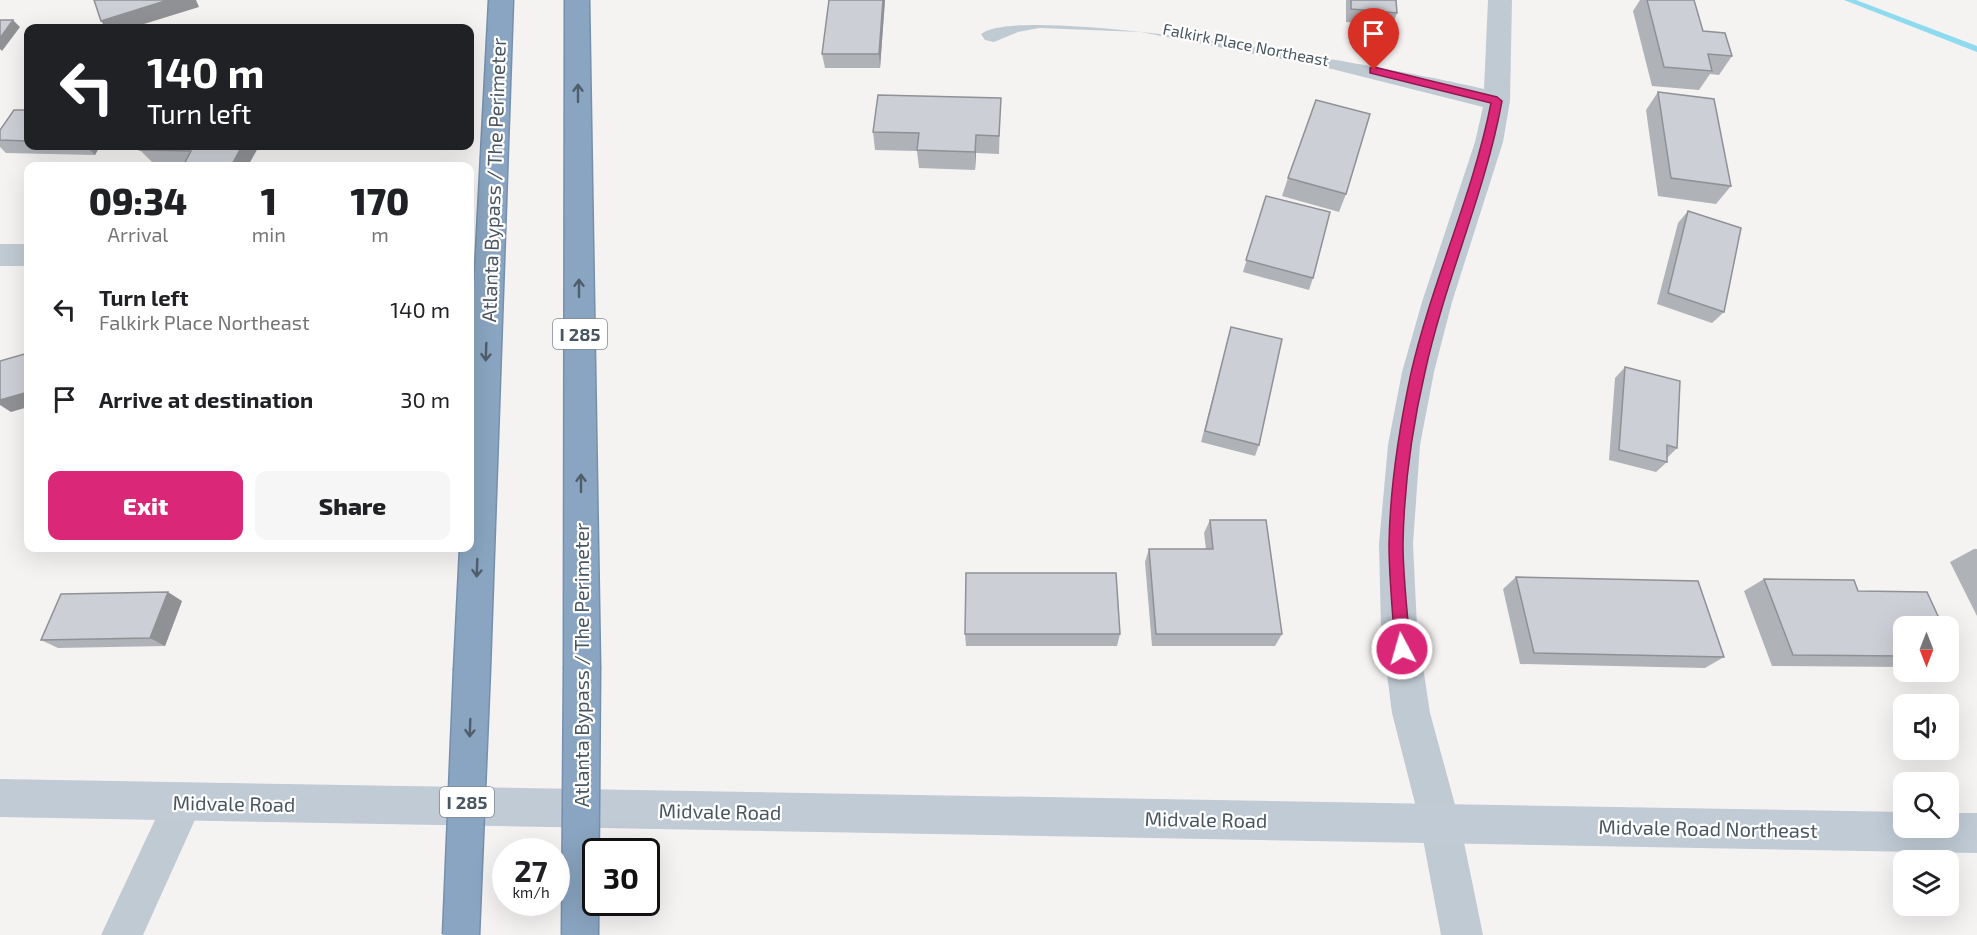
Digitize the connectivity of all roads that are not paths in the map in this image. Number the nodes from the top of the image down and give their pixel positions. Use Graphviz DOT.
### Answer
graph roads {
  1 [pos="501,0"];
  2 [pos="578,0"];
  3 [pos="1500,0"];
  4 [pos="994,34"];
  5 [pos="1497,101"];
  6 [pos="0,255"];
  7 [pos="24,255"];
  8 [pos="0,798"];
  9 [pos="184,802"];
  10 [pos="1440,823"];
  11 [pos="1977,832"];
  12 [pos="122,935"];
  13 [pos="462,935"];
  14 [pos="580,935"];
  15 [pos="1462,935"];
  1 -- 13 [label="highway, Atlanta Bypass / The Perimeter / I 285, one-way, bridge"];
  14 -- 2 [label="highway, Atlanta Bypass / The Perimeter / I 285, one-way, bridge"];
  3 -- 5 [label="street"];
  4 -- 5 [label="street, Falkirk Place Northeast"];
  5 -- 10 [label="street"];
  6 -- 7 [label="street"];
  8 -- 9 [label="street, Midvale Road"];
  9 -- 10 [label="street, Midvale Road"];
  9 -- 12 [label="street"];
  10 -- 11 [label="street, Midvale Road Northeast"];
  10 -- 15 [label="street"];
}
